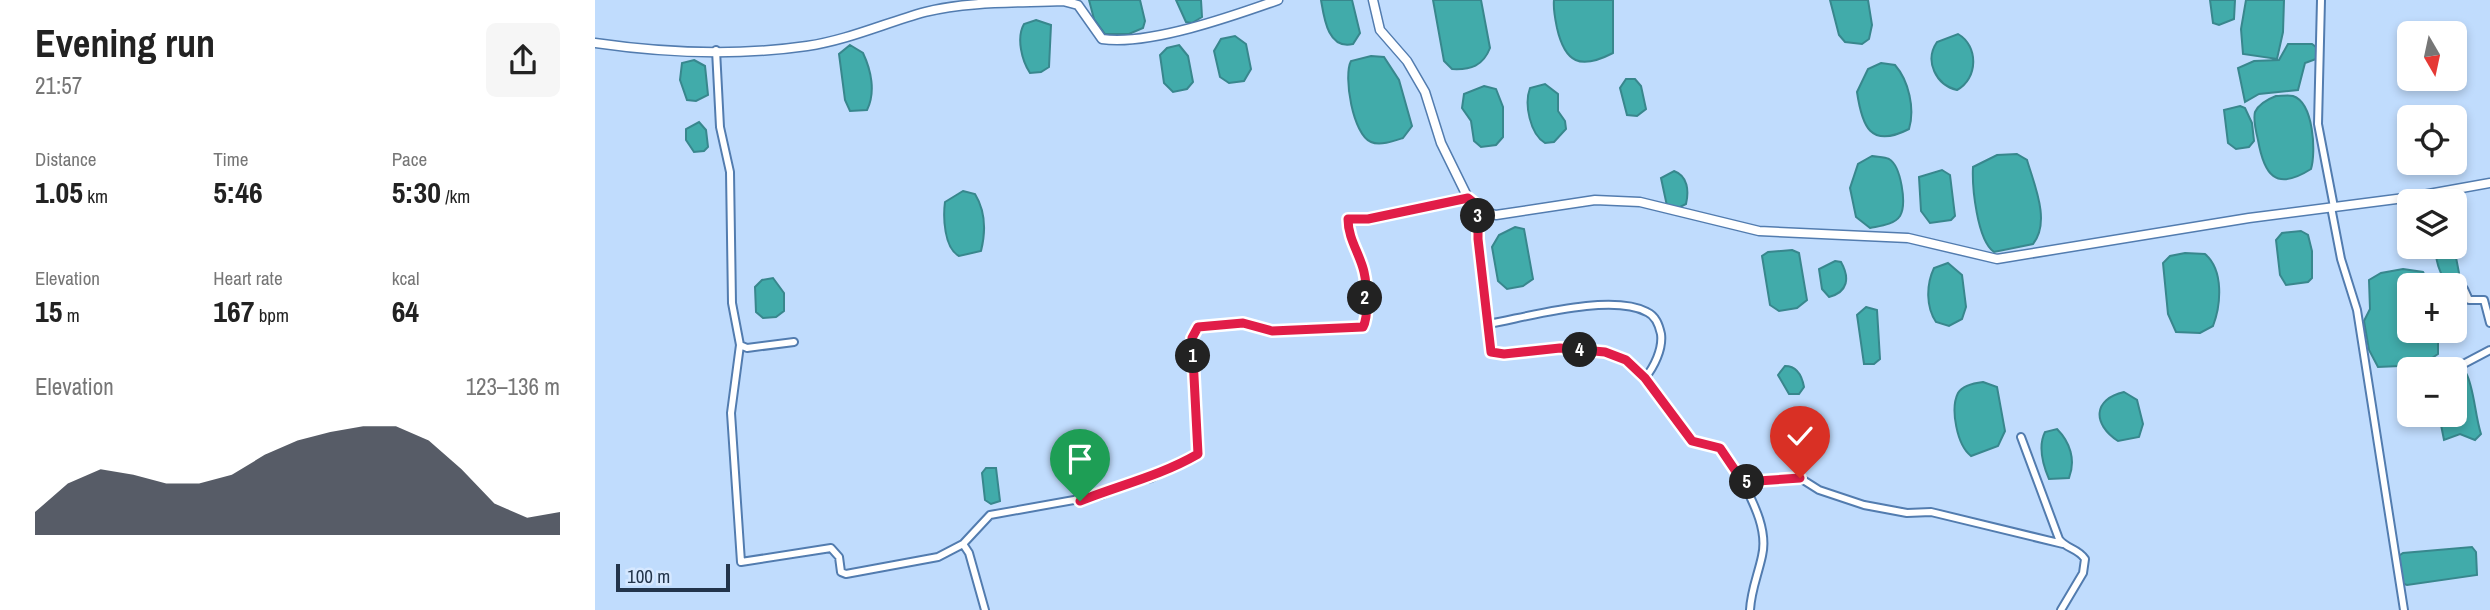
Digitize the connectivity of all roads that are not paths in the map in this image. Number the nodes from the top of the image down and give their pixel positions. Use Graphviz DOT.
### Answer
graph roads {
  1 [pos="1278,0"];
  2 [pos="1373,0"];
  3 [pos="2321,0"];
  4 [pos="1077,3"];
  5 [pos="595,43"];
  6 [pos="716,50"];
  7 [pos="2490,183"];
  8 [pos="1468,198"];
  9 [pos="1478,206"];
  10 [pos="2333,207"];
  11 [pos="2467,296"];
  12 [pos="2490,323"];
  13 [pos="1488,324"];
  14 [pos="794,342"];
  15 [pos="740,345"];
  16 [pos="2490,350"];
  17 [pos="2467,362"];
  18 [pos="1645,378"];
  19 [pos="2021,437"];
  20 [pos="1743,482"];
  21 [pos="963,544"];
  22 [pos="2063,544"];
  23 [pos="985,610"];
  24 [pos="1750,610"];
  25 [pos="2061,610"];
  26 [pos="2404,610"];
  1 -- 4 [label="street"];
  2 -- 8 [label="street"];
  3 -- 10 [label="street"];
  4 -- 6 [label="street"];
  5 -- 6 [label="street"];
  6 -- 15 [label="street"];
  7 -- 10 [label="street"];
  8 -- 9 [label="street"];
  8 -- 21 [label="street"];
  9 -- 10 [label="street"];
  9 -- 13 [label="street"];
  10 -- 26 [label="street"];
  11 -- 12 [label="street"];
  13 -- 18 [label="street"];
  13 -- 18 [label="street"];
  14 -- 15 [label="street"];
  15 -- 21 [label="street"];
  16 -- 17 [label="street"];
  18 -- 20 [label="street"];
  19 -- 22 [label="street"];
  20 -- 22 [label="street"];
  20 -- 24 [label="street"];
  21 -- 23 [label="street"];
  22 -- 25 [label="street"];
}
